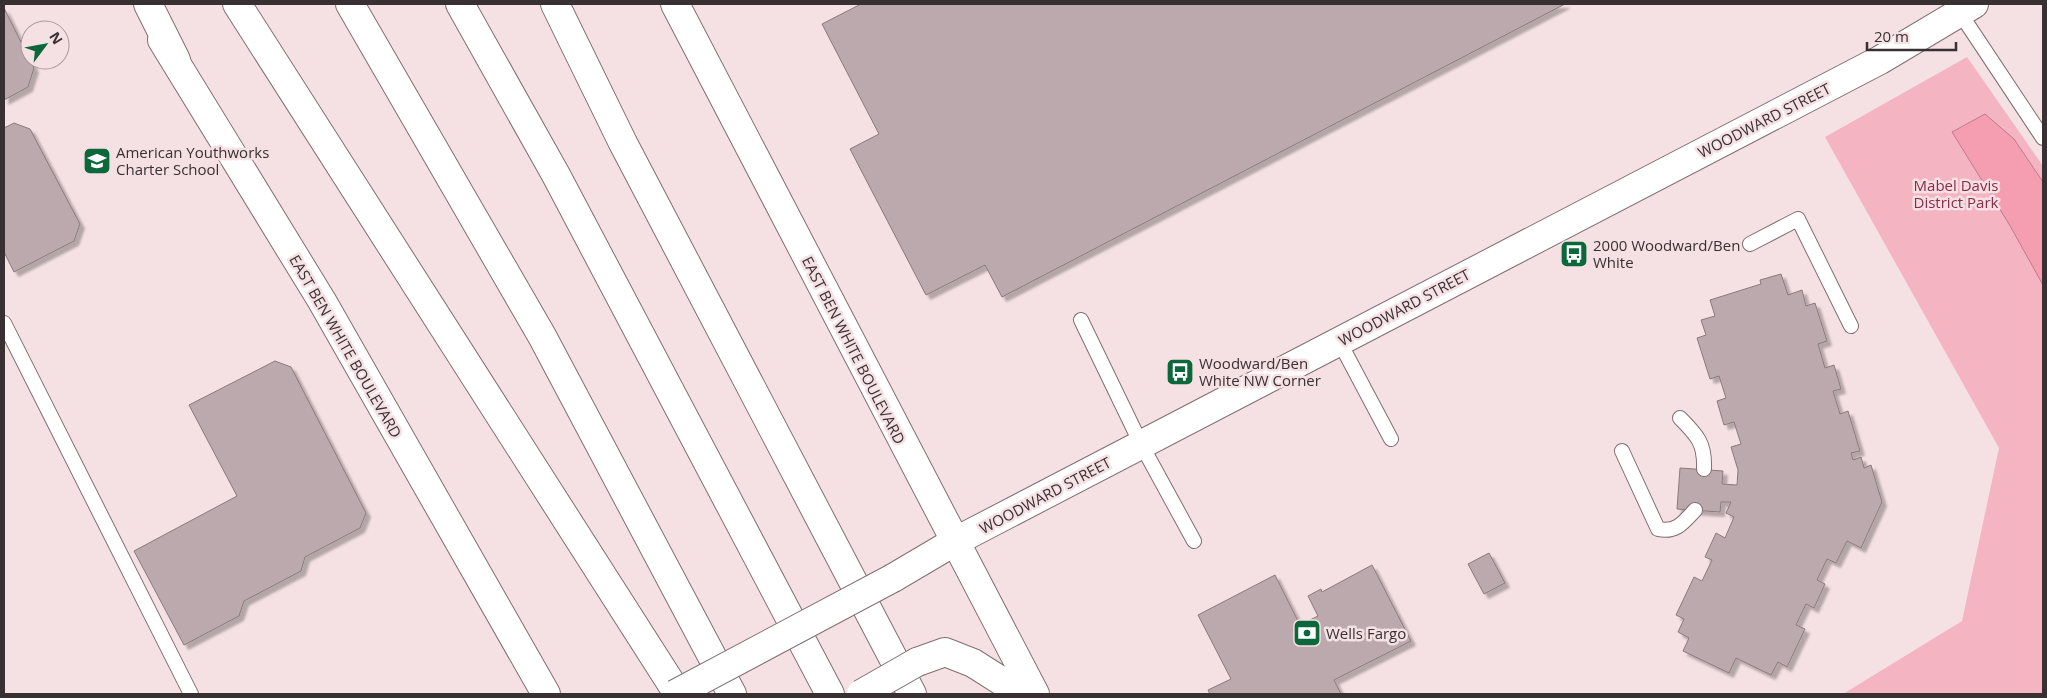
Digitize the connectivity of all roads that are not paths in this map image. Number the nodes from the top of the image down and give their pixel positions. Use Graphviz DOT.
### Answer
graph roads {
  1 [pos="136,4"];
  2 [pos="148,4"];
  3 [pos="237,4"];
  4 [pos="350,4"];
  5 [pos="460,4"];
  6 [pos="555,4"];
  7 [pos="675,4"];
  8 [pos="1967,8"];
  9 [pos="176,60"];
  10 [pos="2043,138"];
  11 [pos="1750,244"];
  12 [pos="1081,320"];
  13 [pos="4,323"];
  14 [pos="1851,326"];
  15 [pos="1339,341"];
  16 [pos="1680,418"];
  17 [pos="1390,439"];
  18 [pos="1141,444"];
  19 [pos="1622,451"];
  20 [pos="1704,470"];
  21 [pos="1695,510"];
  22 [pos="1194,541"];
  23 [pos="954,542"];
  24 [pos="191,694"];
  25 [pos="546,694"];
  26 [pos="676,694"];
  27 [pos="732,694"];
  28 [pos="830,694"];
  29 [pos="861,694"];
  30 [pos="912,694"];
  31 [pos="1022,694"];
  32 [pos="1035,694"];
  1 -- 9 [label="main road, EAST BEN WHITE BOULEVARD"];
  2 -- 9 [label="main road"];
  3 -- 26 [label="main road"];
  4 -- 27 [label="main road"];
  5 -- 28 [label="main road"];
  6 -- 30 [label="main road"];
  7 -- 23 [label="main road, EAST BEN WHITE BOULEVARD"];
  8 -- 10 [label="lane"];
  8 -- 15 [label="main road, WOODWARD STREET"];
  9 -- 25 [label="main road, EAST BEN WHITE BOULEVARD"];
  11 -- 14 [label="lane"];
  12 -- 18 [label="lane"];
  13 -- 24 [label="lane"];
  15 -- 17 [label="lane"];
  15 -- 18 [label="main road, WOODWARD STREET"];
  16 -- 20 [label="lane"];
  18 -- 22 [label="lane"];
  18 -- 23 [label="main road, WOODWARD STREET"];
  19 -- 21 [label="lane"];
  23 -- 26 [label="main road, WOODWARD STREET, bridge"];
  23 -- 32 [label="main road, EAST BEN WHITE BOULEVARD"];
  29 -- 31 [label="main road, bridge"];
}
